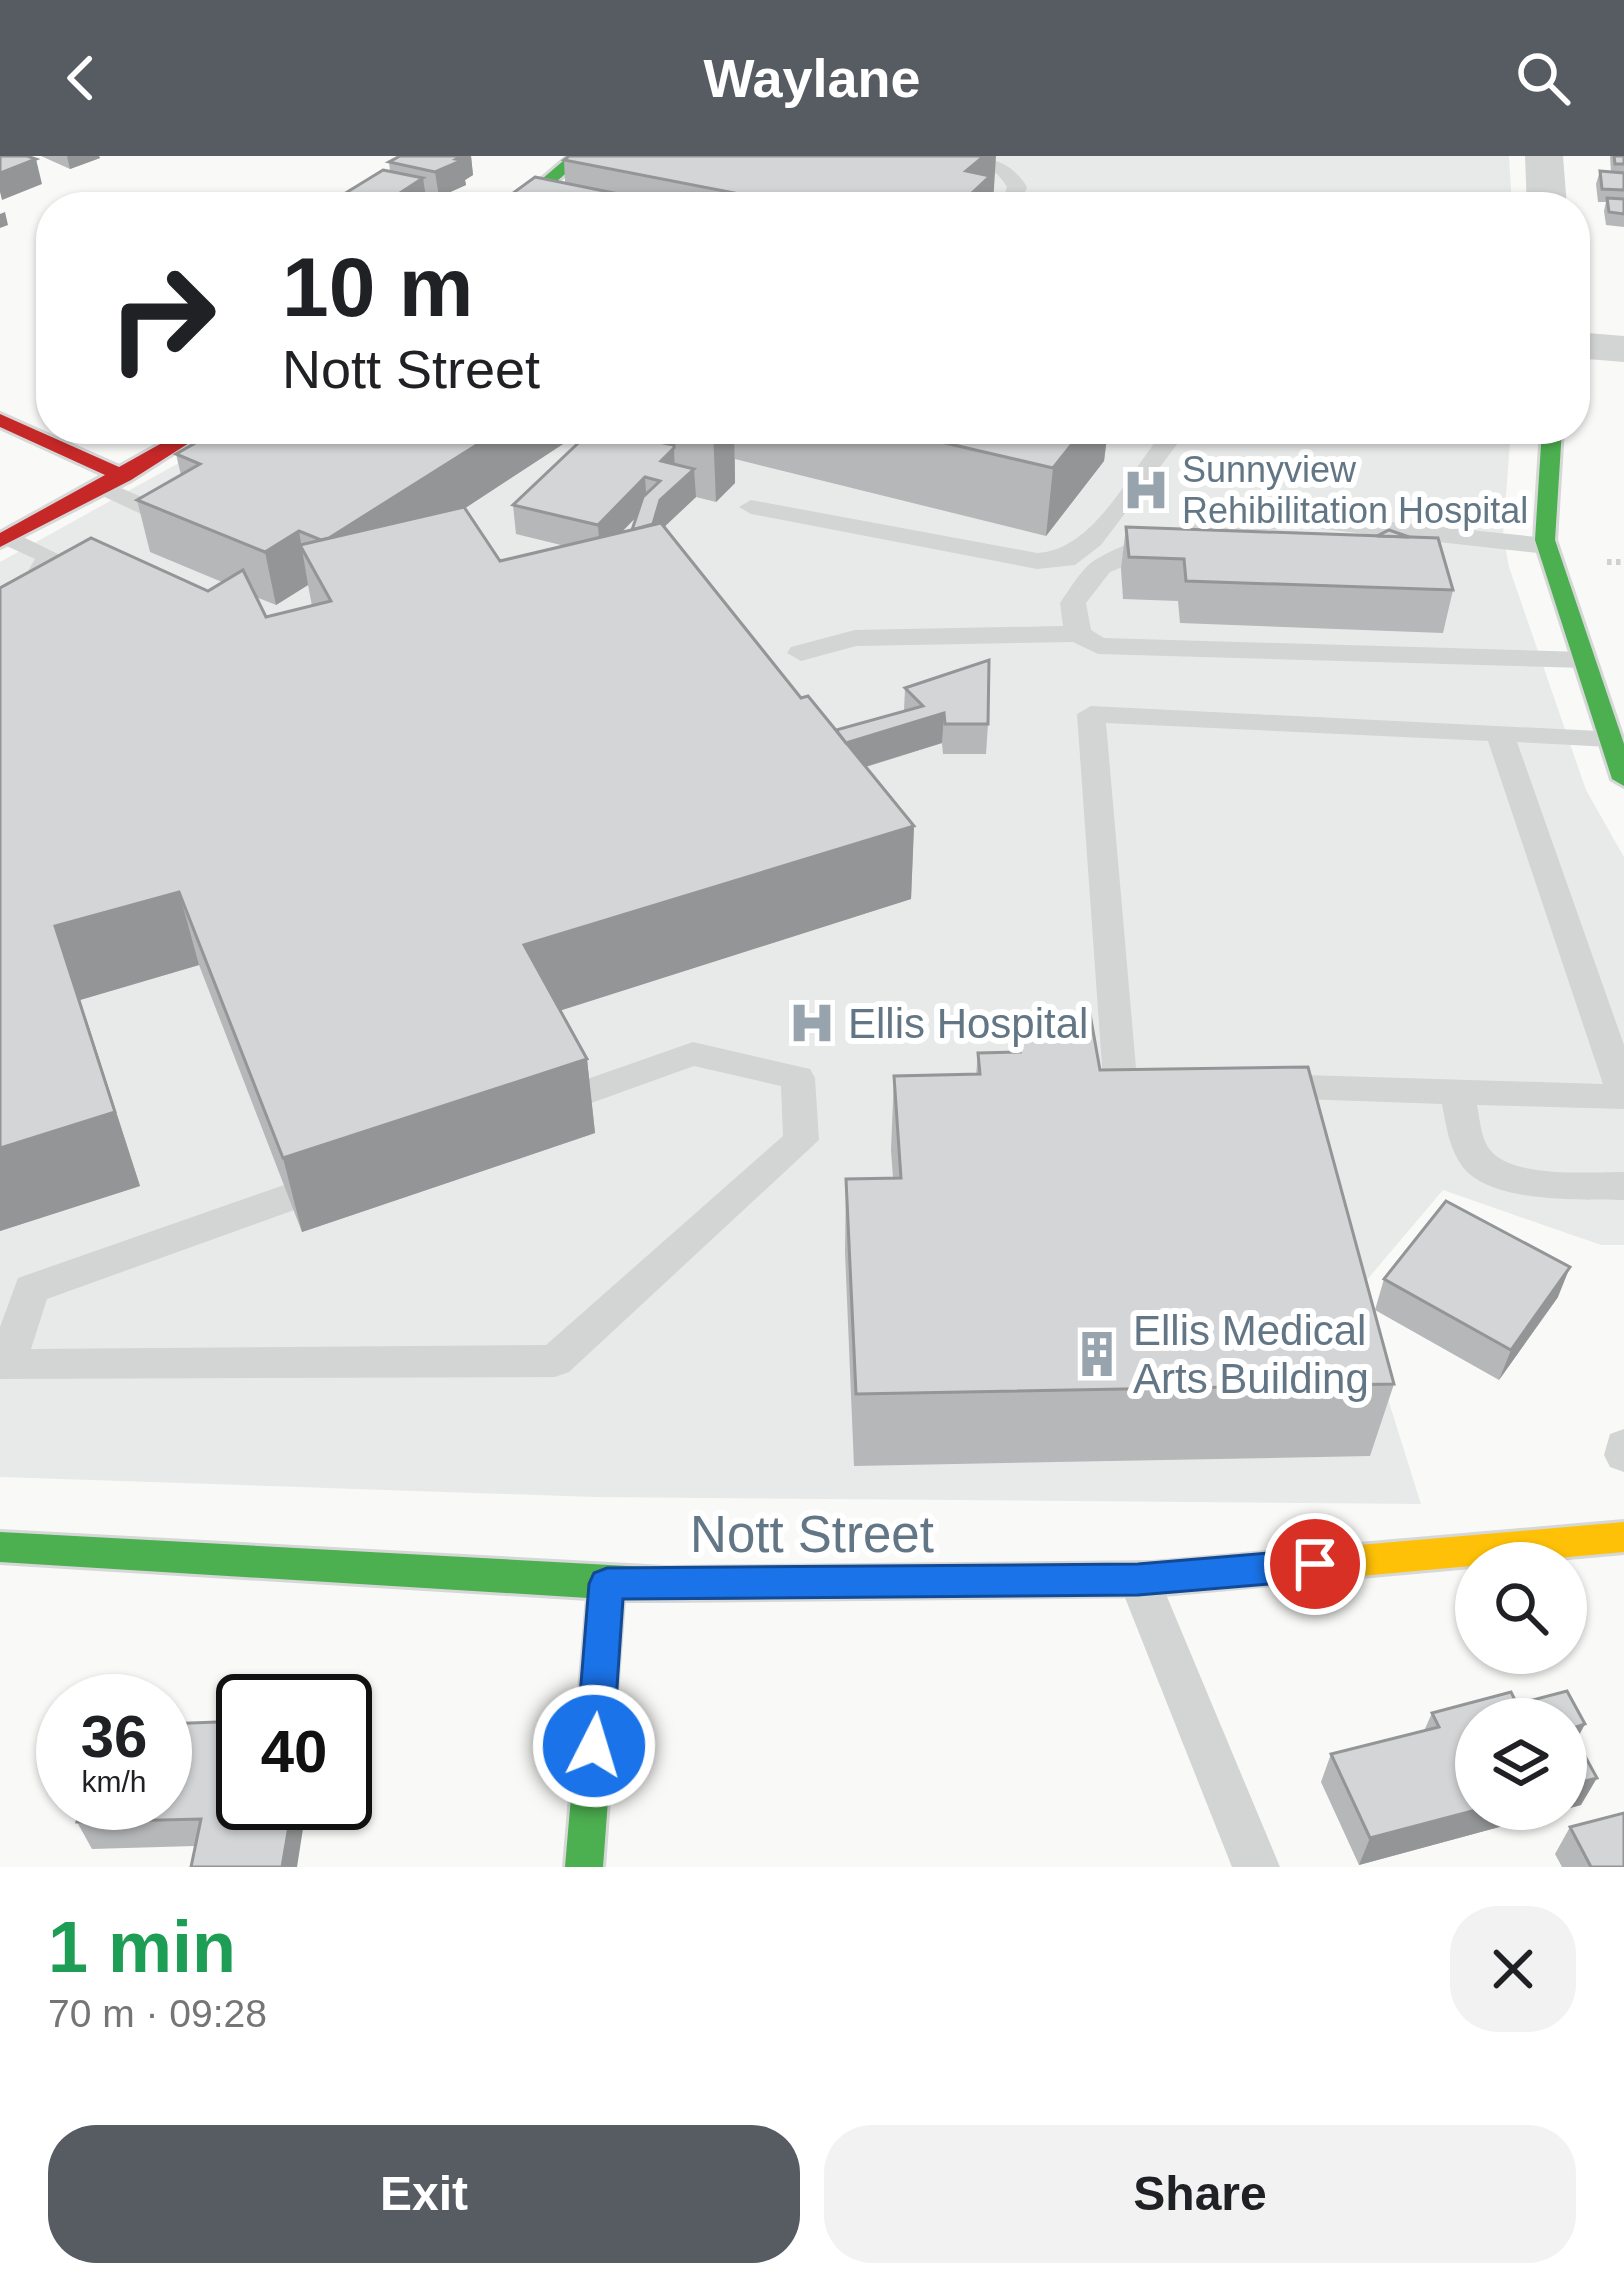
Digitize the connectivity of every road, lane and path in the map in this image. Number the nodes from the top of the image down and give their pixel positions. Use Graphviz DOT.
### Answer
graph roads {
  1 [pos="578,156"];
  2 [pos="1544,156"];
  3 [pos="928,168"];
  4 [pos="535,192"];
  5 [pos="1015,192"];
  6 [pos="1546,192"];
  7 [pos="1590,346"];
  8 [pos="1624,349"];
  9 [pos="0,420"];
  10 [pos="36,440"];
  11 [pos="44,444"];
  12 [pos="176,444"];
  13 [pos="1165,444"];
  14 [pos="1551,444"];
  15 [pos="114,482"];
  16 [pos="751,507"];
  17 [pos="191,527"];
  18 [pos="4,539"];
  19 [pos="1547,546"];
  20 [pos="0,600"];
  21 [pos="1078,634"];
  22 [pos="801,652"];
  23 [pos="1584,659"];
  24 [pos="1500,734"];
  25 [pos="1610,738"];
  26 [pos="1624,779"];
  27 [pos="1185,1082"];
  28 [pos="1249,1085"];
  29 [pos="1292,1087"];
  30 [pos="1457,1094"];
  31 [pos="1624,1096"];
  32 [pos="1301,1132"];
  33 [pos="1624,1186"];
  34 [pos="290,1199"];
  35 [pos="1624,1537"];
  36 [pos="0,1547"];
  37 [pos="1138,1580"];
  38 [pos="607,1584"];
  39 [pos="584,1867"];
  40 [pos="1256,1867"];
  1 -- 4 [label="street"];
  2 -- 6 [label="street"];
  3 -- 5 [label="lane"];
  7 -- 8 [label="street"];
  9 -- 10 [label="street"];
  11 -- 15 [label="street"];
  12 -- 15 [label="street"];
  13 -- 16 [label="lane"];
  14 -- 19 [label="street"];
  15 -- 17 [label="lane"];
  15 -- 18 [label="street"];
  18 -- 20 [label="lane"];
  19 -- 21 [label="lane"];
  19 -- 23 [label="street"];
  21 -- 22 [label="lane"];
  21 -- 23 [label="lane"];
  23 -- 25 [label="street"];
  24 -- 25 [label="lane"];
  24 -- 27 [label="lane"];
  24 -- 31 [label="lane"];
  25 -- 26 [label="street"];
  28 -- 29 [label="lane"];
  29 -- 30 [label="lane"];
  29 -- 32 [label="lane"];
  30 -- 31 [label="lane"];
  30 -- 33 [label="lane"];
  34 -- 34 [label="lane"];
  35 -- 37 [label="street, Nott Street"];
  36 -- 38 [label="street, Nott Street"];
  37 -- 38 [label="street, Nott Street"];
  37 -- 40 [label="lane"];
  38 -- 39 [label="street"];
}
